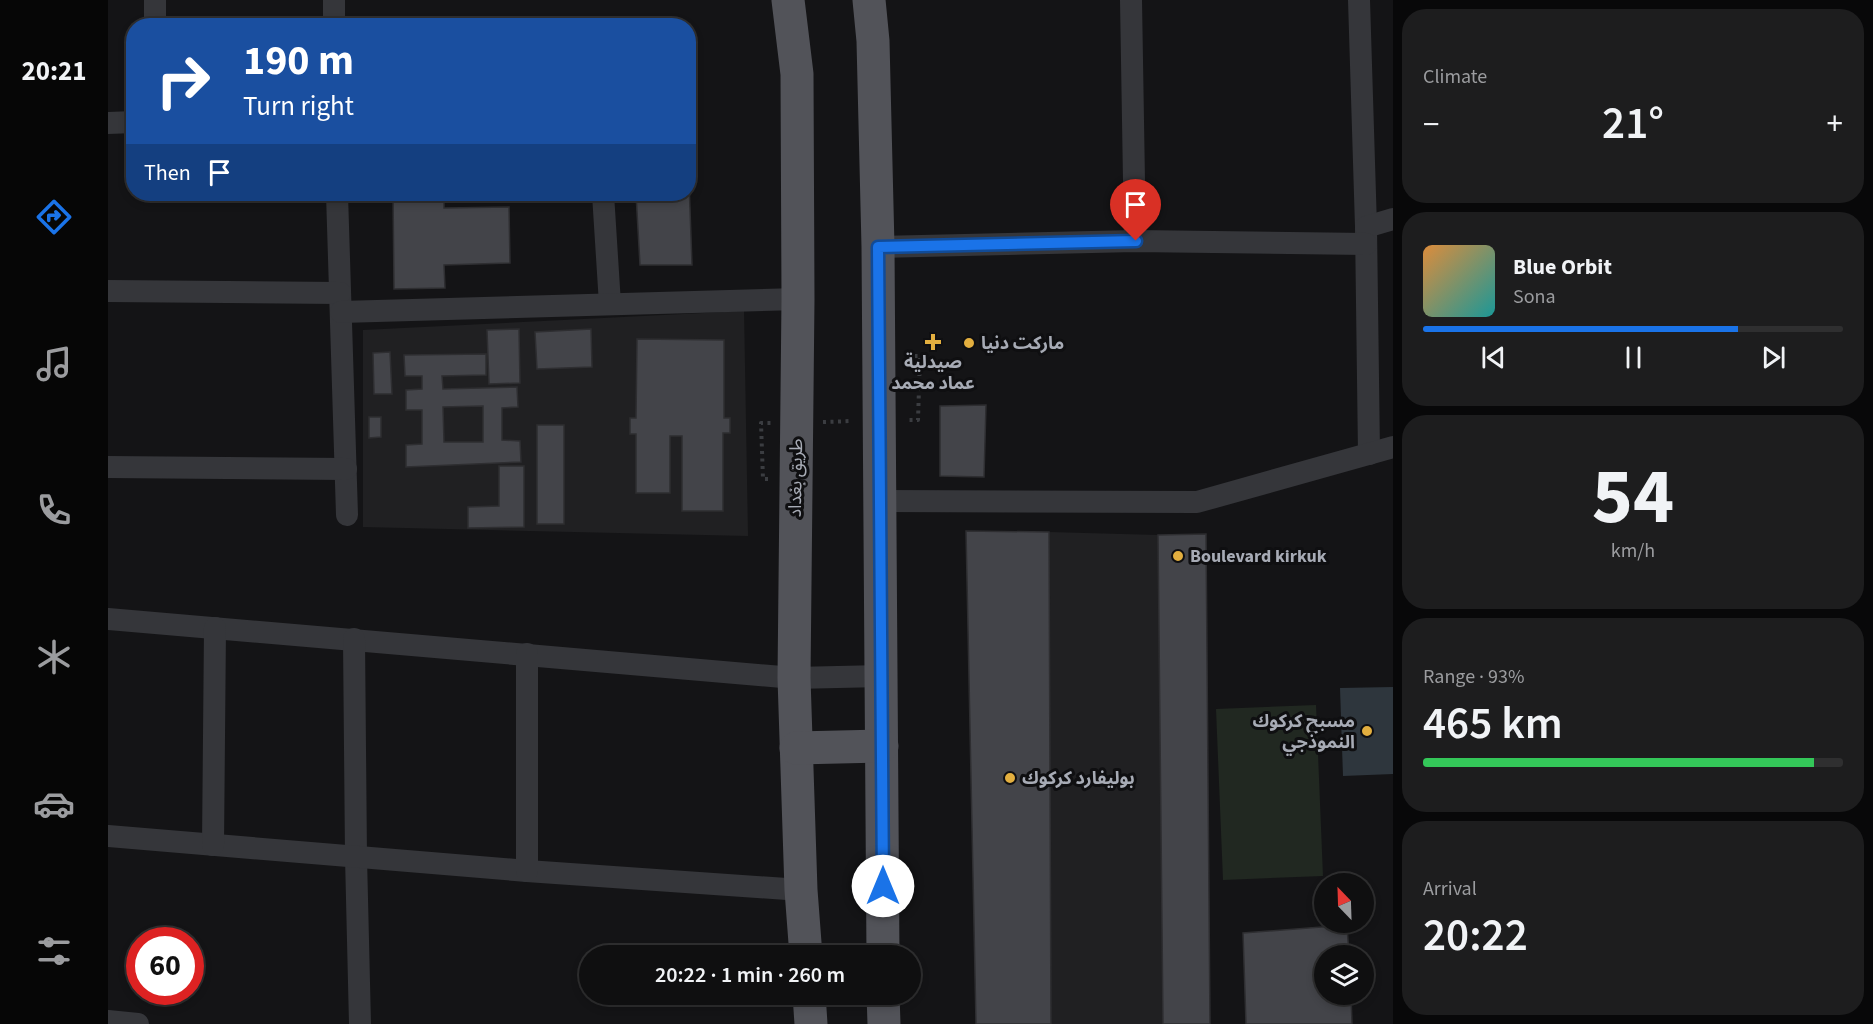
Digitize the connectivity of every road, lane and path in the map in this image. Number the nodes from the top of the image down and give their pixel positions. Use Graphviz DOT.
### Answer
graph roads {
  1 [pos="155,0"];
  2 [pos="334,0"];
  3 [pos="788,0"];
  4 [pos="869,0"];
  5 [pos="1131,0"];
  6 [pos="1359,0"];
  7 [pos="154,18"];
  8 [pos="334,18"];
  9 [pos="126,122"];
  10 [pos="108,123"];
  11 [pos="337,201"];
  12 [pos="603,201"];
  13 [pos="1393,219"];
  14 [pos="1366,235"];
  15 [pos="1136,241"];
  16 [pos="878,247"];
  17 [pos="108,291"];
  18 [pos="798,299"];
  19 [pos="340,302"];
  20 [pos="610,304"];
  21 [pos="920,356"];
  22 [pos="896,420"];
  23 [pos="862,421"];
  24 [pos="817,422"];
  25 [pos="773,423"];
  26 [pos="1393,447"];
  27 [pos="1369,454"];
  28 [pos="108,467"];
  29 [pos="346,470"];
  30 [pos="763,479"];
  31 [pos="881,501"];
  32 [pos="347,515"];
  33 [pos="108,619"];
  34 [pos="215,628"];
  35 [pos="354,639"];
  36 [pos="527,654"];
  37 [pos="882,676"];
  38 [pos="794,678"];
  39 [pos="882,746"];
  40 [pos="796,748"];
  41 [pos="108,836"];
  42 [pos="213,845"];
  43 [pos="356,857"];
  44 [pos="527,871"];
  45 [pos="801,890"];
  46 [pos="805,945"];
  47 [pos="883,945"];
  48 [pos="810,1005"];
  49 [pos="883,1005"];
  50 [pos="108,1021"];
  51 [pos="138,1024"];
  52 [pos="360,1024"];
  53 [pos="811,1024"];
  54 [pos="884,1024"];
  1 -- 7 [label="street"];
  2 -- 8 [label="street"];
  3 -- 18 [label="main road, طريق بغداد"];
  4 -- 16 [label="main road"];
  5 -- 15 [label="street"];
  6 -- 14 [label="street"];
  9 -- 10 [label="street"];
  11 -- 19 [label="street"];
  12 -- 20 [label="street"];
  13 -- 14 [label="street"];
  14 -- 15 [label="street"];
  14 -- 27 [label="street"];
  15 -- 16 [label="street"];
  16 -- 31 [label="main road"];
  17 -- 19 [label="street"];
  18 -- 20 [label="street"];
  18 -- 38 [label="main road, طريق بغداد"];
  19 -- 20 [label="street"];
  19 -- 29 [label="street"];
  21 -- 22 [label="path"];
  23 -- 24 [label="path"];
  25 -- 30 [label="path"];
  26 -- 27 [label="street"];
  27 -- 31 [label="street"];
  28 -- 29 [label="street"];
  29 -- 32 [label="street"];
  31 -- 37 [label="main road"];
  33 -- 34 [label="street"];
  34 -- 35 [label="street"];
  34 -- 42 [label="street"];
  35 -- 36 [label="street"];
  35 -- 43 [label="street"];
  36 -- 38 [label="street"];
  36 -- 44 [label="street"];
  37 -- 38 [label="street"];
  37 -- 39 [label="main road"];
  38 -- 40 [label="main road, طريق بغداد"];
  39 -- 40 [label="main road"];
  39 -- 47 [label="main road"];
  40 -- 45 [label="main road, طريق بغداد"];
  41 -- 42 [label="street"];
  42 -- 43 [label="street"];
  43 -- 44 [label="street"];
  43 -- 52 [label="street"];
  44 -- 45 [label="street"];
  45 -- 46 [label="main road, طريق بغداد"];
  48 -- 53 [label="main road"];
  49 -- 54 [label="main road"];
  50 -- 51 [label="street"];
}
